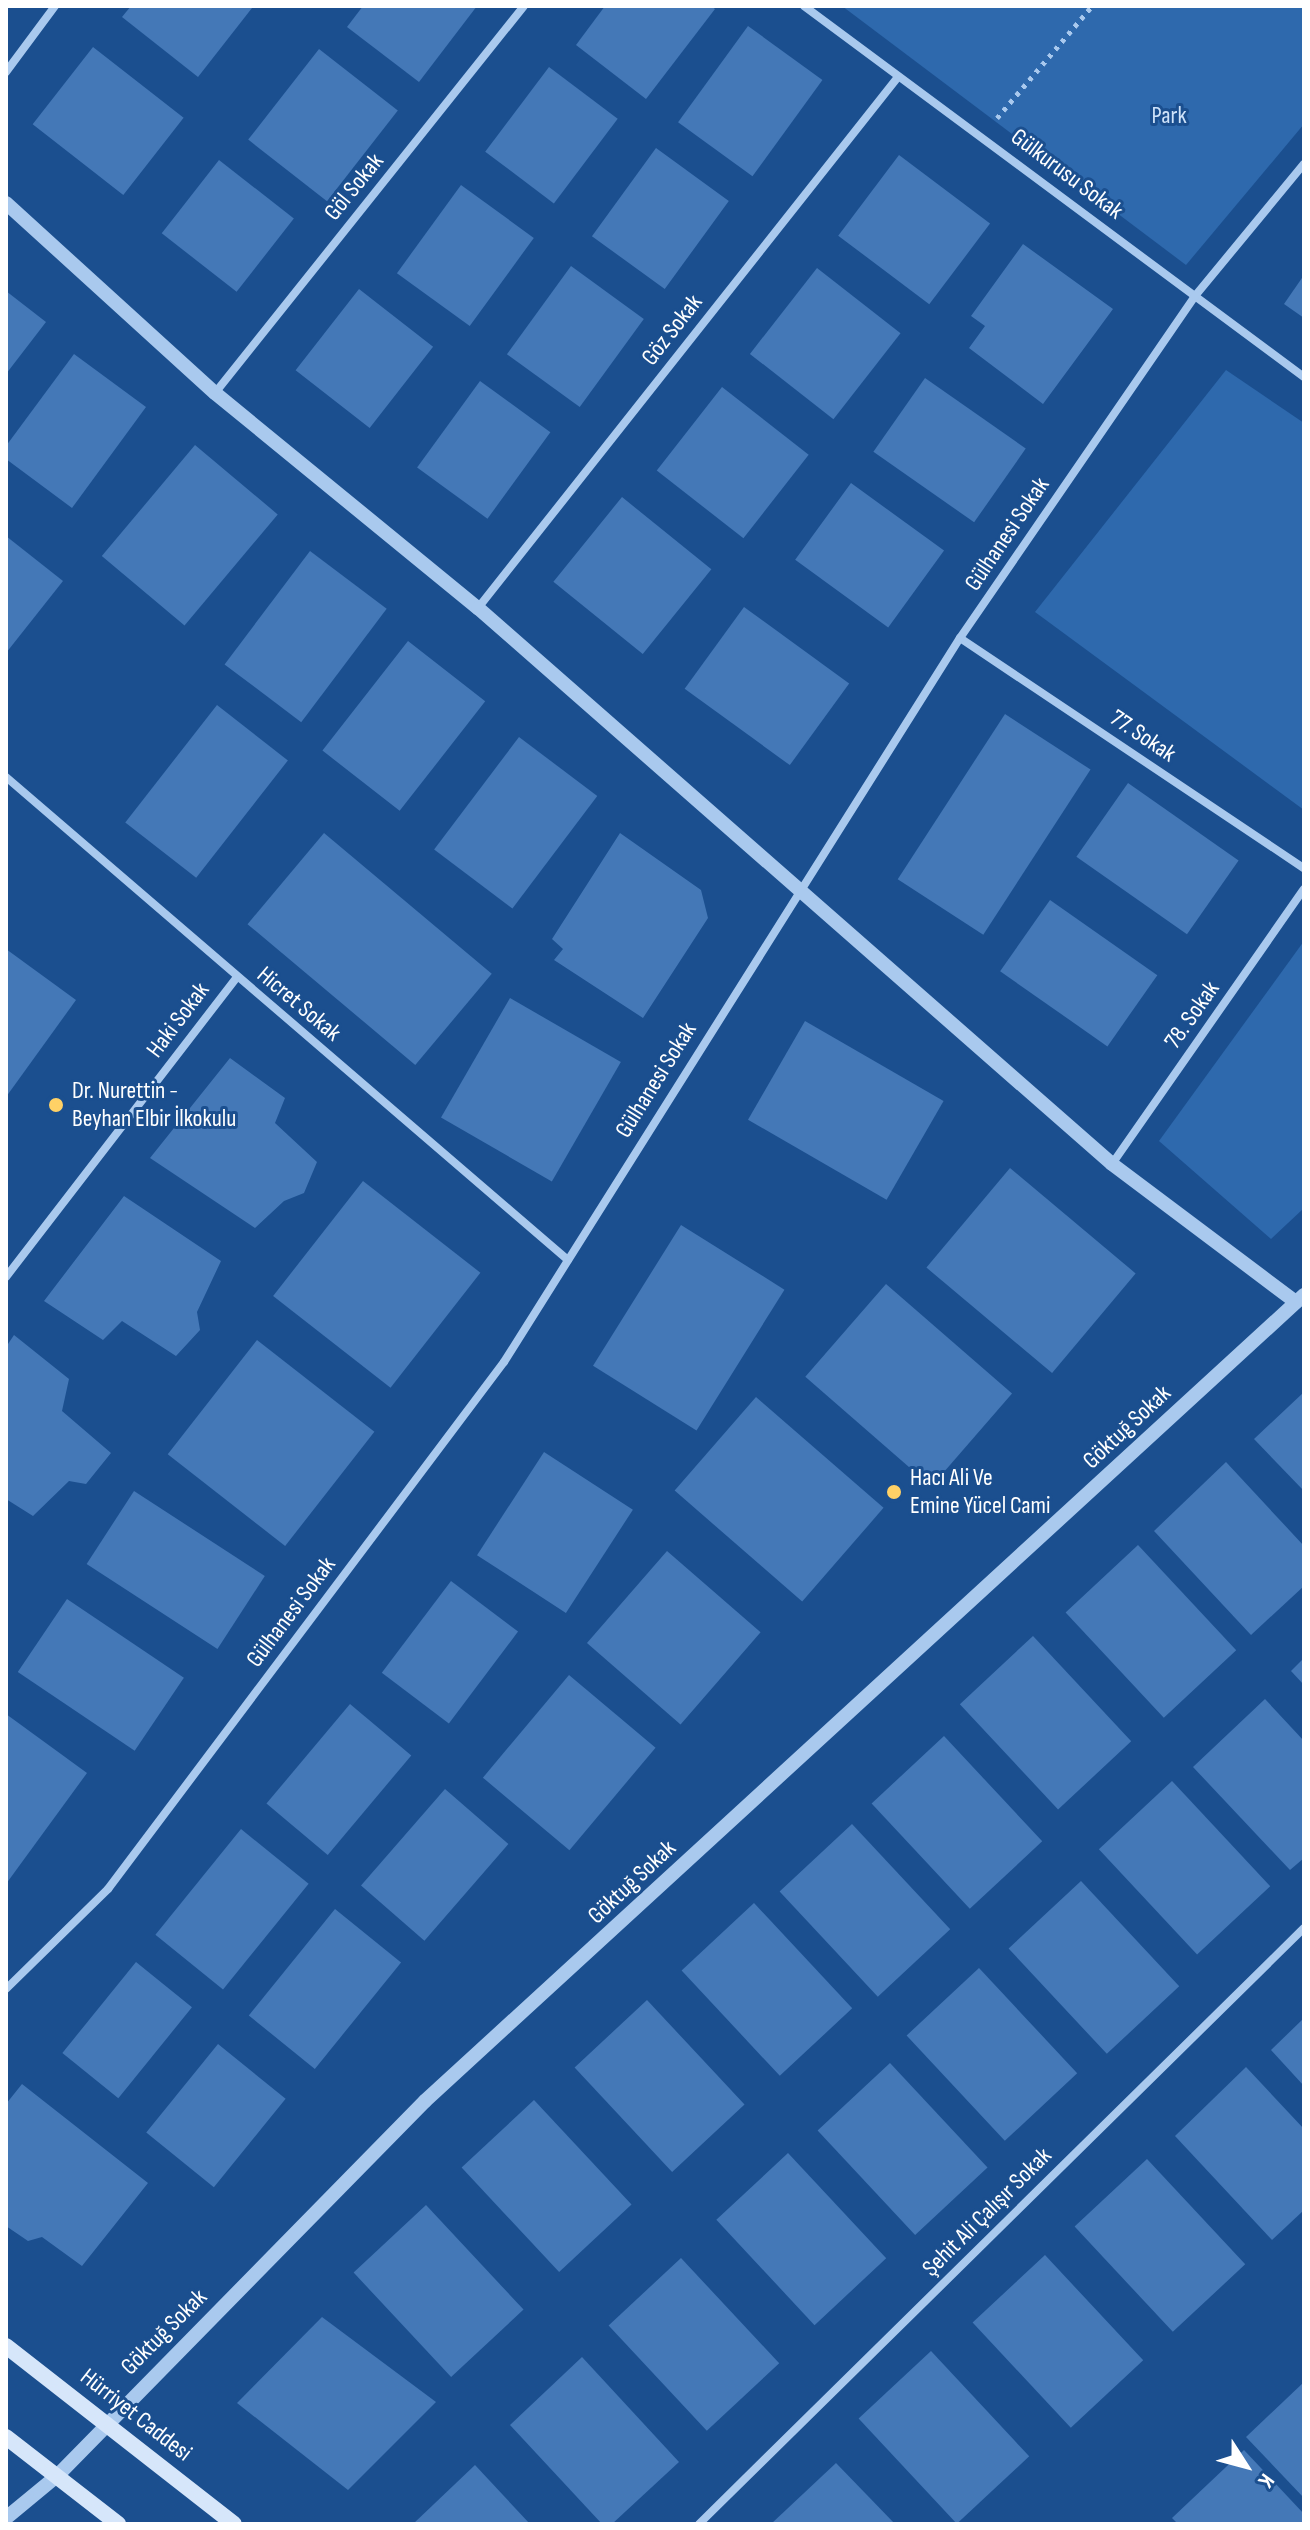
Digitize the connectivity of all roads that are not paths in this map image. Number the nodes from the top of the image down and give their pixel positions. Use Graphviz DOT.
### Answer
graph roads {
  1 [pos="55,6"];
  2 [pos="524,6"];
  3 [pos="804,6"];
  4 [pos="6,72"];
  5 [pos="898,77"];
  6 [pos="1304,164"];
  7 [pos="6,203"];
  8 [pos="1195,296"];
  9 [pos="1304,377"];
  10 [pos="215,393"];
  11 [pos="478,608"];
  12 [pos="960,638"];
  13 [pos="6,777"];
  14 [pos="1304,868"];
  15 [pos="798,887"];
  16 [pos="1304,889"];
  17 [pos="237,977"];
  18 [pos="1112,1164"];
  19 [pos="568,1260"];
  20 [pos="6,1277"];
  21 [pos="1301,1302"];
  22 [pos="1304,1928"];
  23 [pos="6,1989"];
  24 [pos="6,2346"];
  25 [pos="106,2421"];
  26 [pos="6,2437"];
  27 [pos="58,2475"];
  28 [pos="6,2518"];
  29 [pos="118,2524"];
  30 [pos="234,2524"];
  31 [pos="699,2524"];
  1 -- 4 [label="street"];
  2 -- 10 [label="street, Göl Sokak"];
  3 -- 5 [label="street, Gülkurusu Sokak"];
  5 -- 8 [label="street, Gülkurusu Sokak"];
  5 -- 11 [label="street, Göz Sokak"];
  6 -- 8 [label="street, Gülhanesi Sokak"];
  7 -- 10 [label="street"];
  8 -- 9 [label="street, Gülkurusu Sokak"];
  8 -- 12 [label="street, Gülhanesi Sokak"];
  10 -- 11 [label="street"];
  11 -- 15 [label="street"];
  12 -- 14 [label="street, 77. Sokak"];
  12 -- 15 [label="street, Gülhanesi Sokak"];
  13 -- 17 [label="street, Hicret Sokak"];
  15 -- 18 [label="street"];
  15 -- 19 [label="street, Gülhanesi Sokak"];
  16 -- 18 [label="street, 78. Sokak"];
  17 -- 19 [label="street, Hicret Sokak"];
  17 -- 20 [label="street, Haki Sokak"];
  18 -- 21 [label="street"];
  19 -- 23 [label="street, Gülhanesi Sokak"];
  21 -- 25 [label="street, Göktuğ Sokak"];
  22 -- 31 [label="street, Şehit Ali Çalışır Sokak"];
  24 -- 25 [label="main road, Hürriyet Caddesi"];
  25 -- 27 [label="street, Göktuğ Sokak"];
  25 -- 30 [label="main road, Hürriyet Caddesi"];
  26 -- 27 [label="main road"];
  27 -- 28 [label="street, Göktuğ Sokak"];
  27 -- 29 [label="main road"];
}
